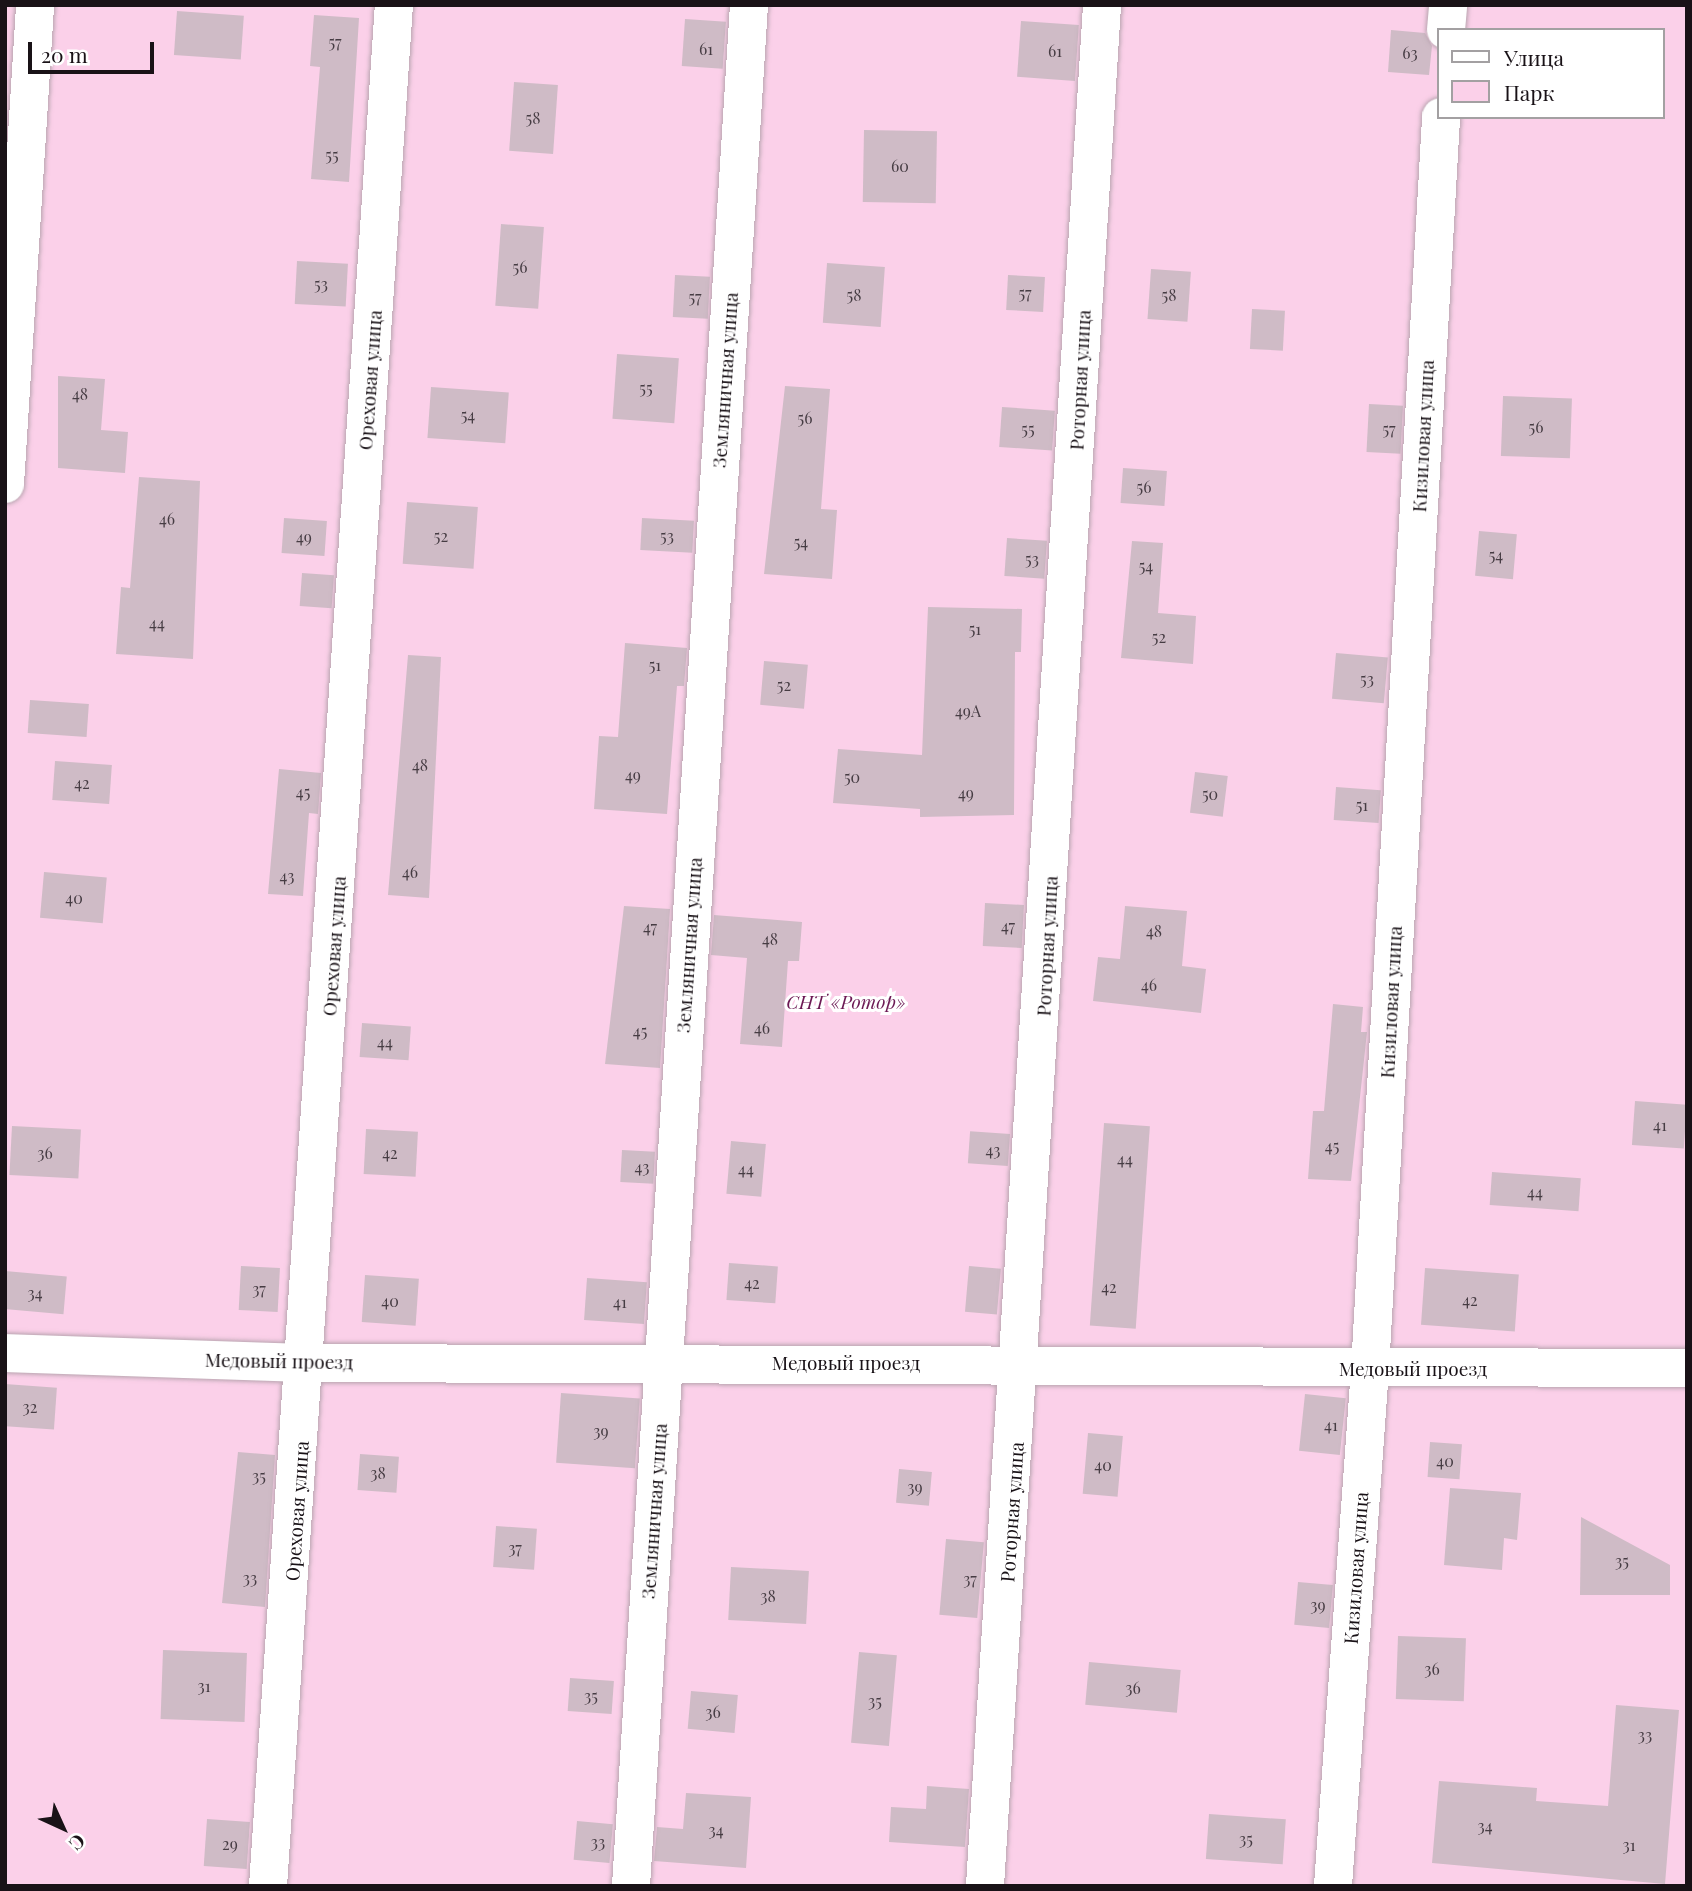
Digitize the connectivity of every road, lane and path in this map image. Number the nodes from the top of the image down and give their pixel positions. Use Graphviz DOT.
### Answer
graph roads {
  1 [pos="35,5"];
  2 [pos="394,5"];
  3 [pos="749,5"];
  4 [pos="1102,5"];
  5 [pos="1448,5"];
  6 [pos="1446,28"];
  7 [pos="1441,119"];
  8 [pos="5,484"];
  9 [pos="5,1353"];
  10 [pos="308,1363"];
  11 [pos="663,1363"];
  12 [pos="1022,1363"];
  13 [pos="1687,1368"];
  14 [pos="1370,1369"];
  15 [pos="268,1886"];
  16 [pos="631,1886"];
  17 [pos="985,1886"];
  18 [pos="1333,1886"];
  1 -- 8 [label="street"];
  2 -- 10 [label="street, Ореховая улица"];
  3 -- 11 [label="street, Земляничная улица"];
  4 -- 12 [label="street, Роторная улица"];
  5 -- 6 [label="street"];
  7 -- 14 [label="street, Кизиловая улица"];
  9 -- 10 [label="street, Медовый проезд"];
  10 -- 11 [label="street, Медовый проезд"];
  10 -- 15 [label="street, Ореховая улица"];
  11 -- 12 [label="street, Медовый проезд"];
  11 -- 16 [label="street, Земляничная улица"];
  12 -- 14 [label="street, Медовый проезд"];
  12 -- 17 [label="street, Роторная улица"];
  13 -- 14 [label="street, Медовый проезд"];
  14 -- 18 [label="street, Кизиловая улица"];
}
